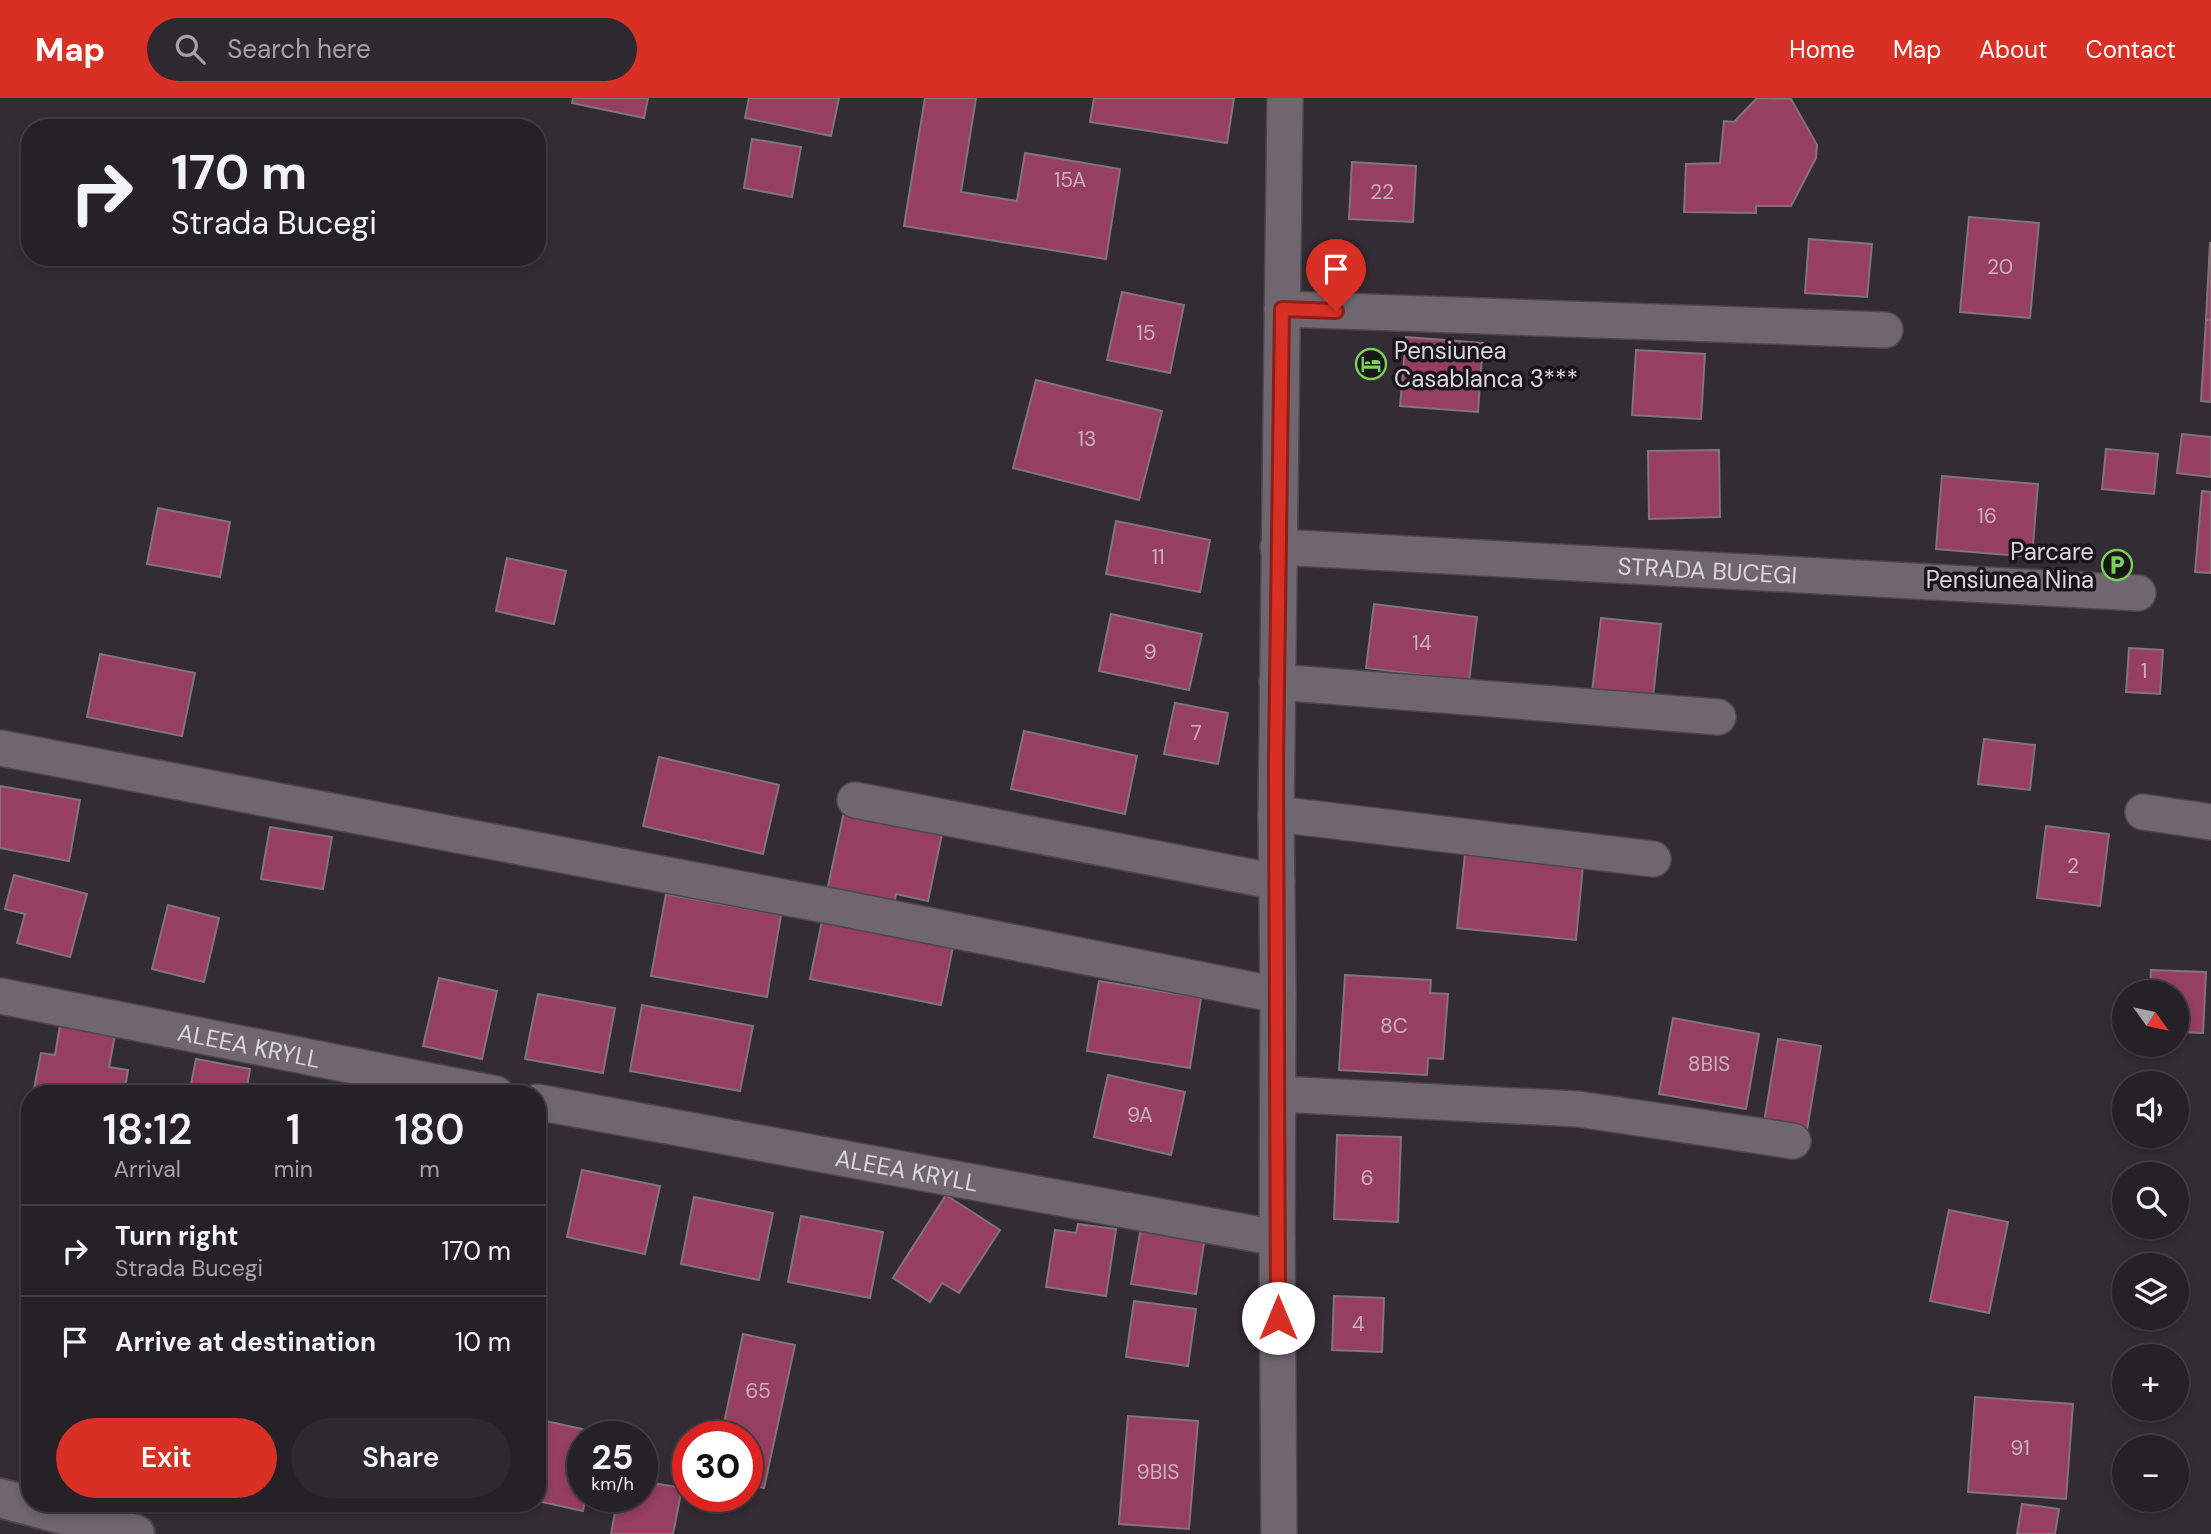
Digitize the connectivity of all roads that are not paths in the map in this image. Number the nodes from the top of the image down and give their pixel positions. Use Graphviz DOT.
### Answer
graph roads {
  1 [pos="1285,98"];
  2 [pos="1282,309"];
  3 [pos="1885,330"];
  4 [pos="1278,547"];
  5 [pos="2138,593"];
  6 [pos="1277,682"];
  7 [pos="1717,716"];
  8 [pos="0,748"];
  9 [pos="855,800"];
  10 [pos="2143,812"];
  11 [pos="1276,814"];
  12 [pos="2211,822"];
  13 [pos="1653,859"];
  14 [pos="1277,882"];
  15 [pos="1278,995"];
  16 [pos="0,996"];
  17 [pos="450,1085"];
  18 [pos="1278,1094"];
  19 [pos="546,1104"];
  20 [pos="1793,1141"];
  21 [pos="1277,1237"];
  22 [pos="0,1498"];
  23 [pos="21,1504"];
  24 [pos="52,1512"];
  25 [pos="135,1534"];
  26 [pos="1279,1534"];
  1 -- 2 [label="street"];
  2 -- 3 [label="street"];
  2 -- 4 [label="street"];
  4 -- 5 [label="street, STRADA BUCEGI"];
  4 -- 6 [label="street"];
  6 -- 7 [label="street"];
  6 -- 11 [label="street"];
  8 -- 15 [label="street"];
  9 -- 14 [label="street"];
  10 -- 12 [label="street"];
  11 -- 13 [label="street"];
  11 -- 14 [label="street"];
  14 -- 15 [label="street"];
  15 -- 18 [label="street"];
  16 -- 17 [label="street, ALEEA KRYLL"];
  18 -- 20 [label="street"];
  18 -- 21 [label="street"];
  19 -- 21 [label="street, ALEEA KRYLL"];
  21 -- 26 [label="street"];
  22 -- 23 [label="street"];
  24 -- 25 [label="street"];
}
